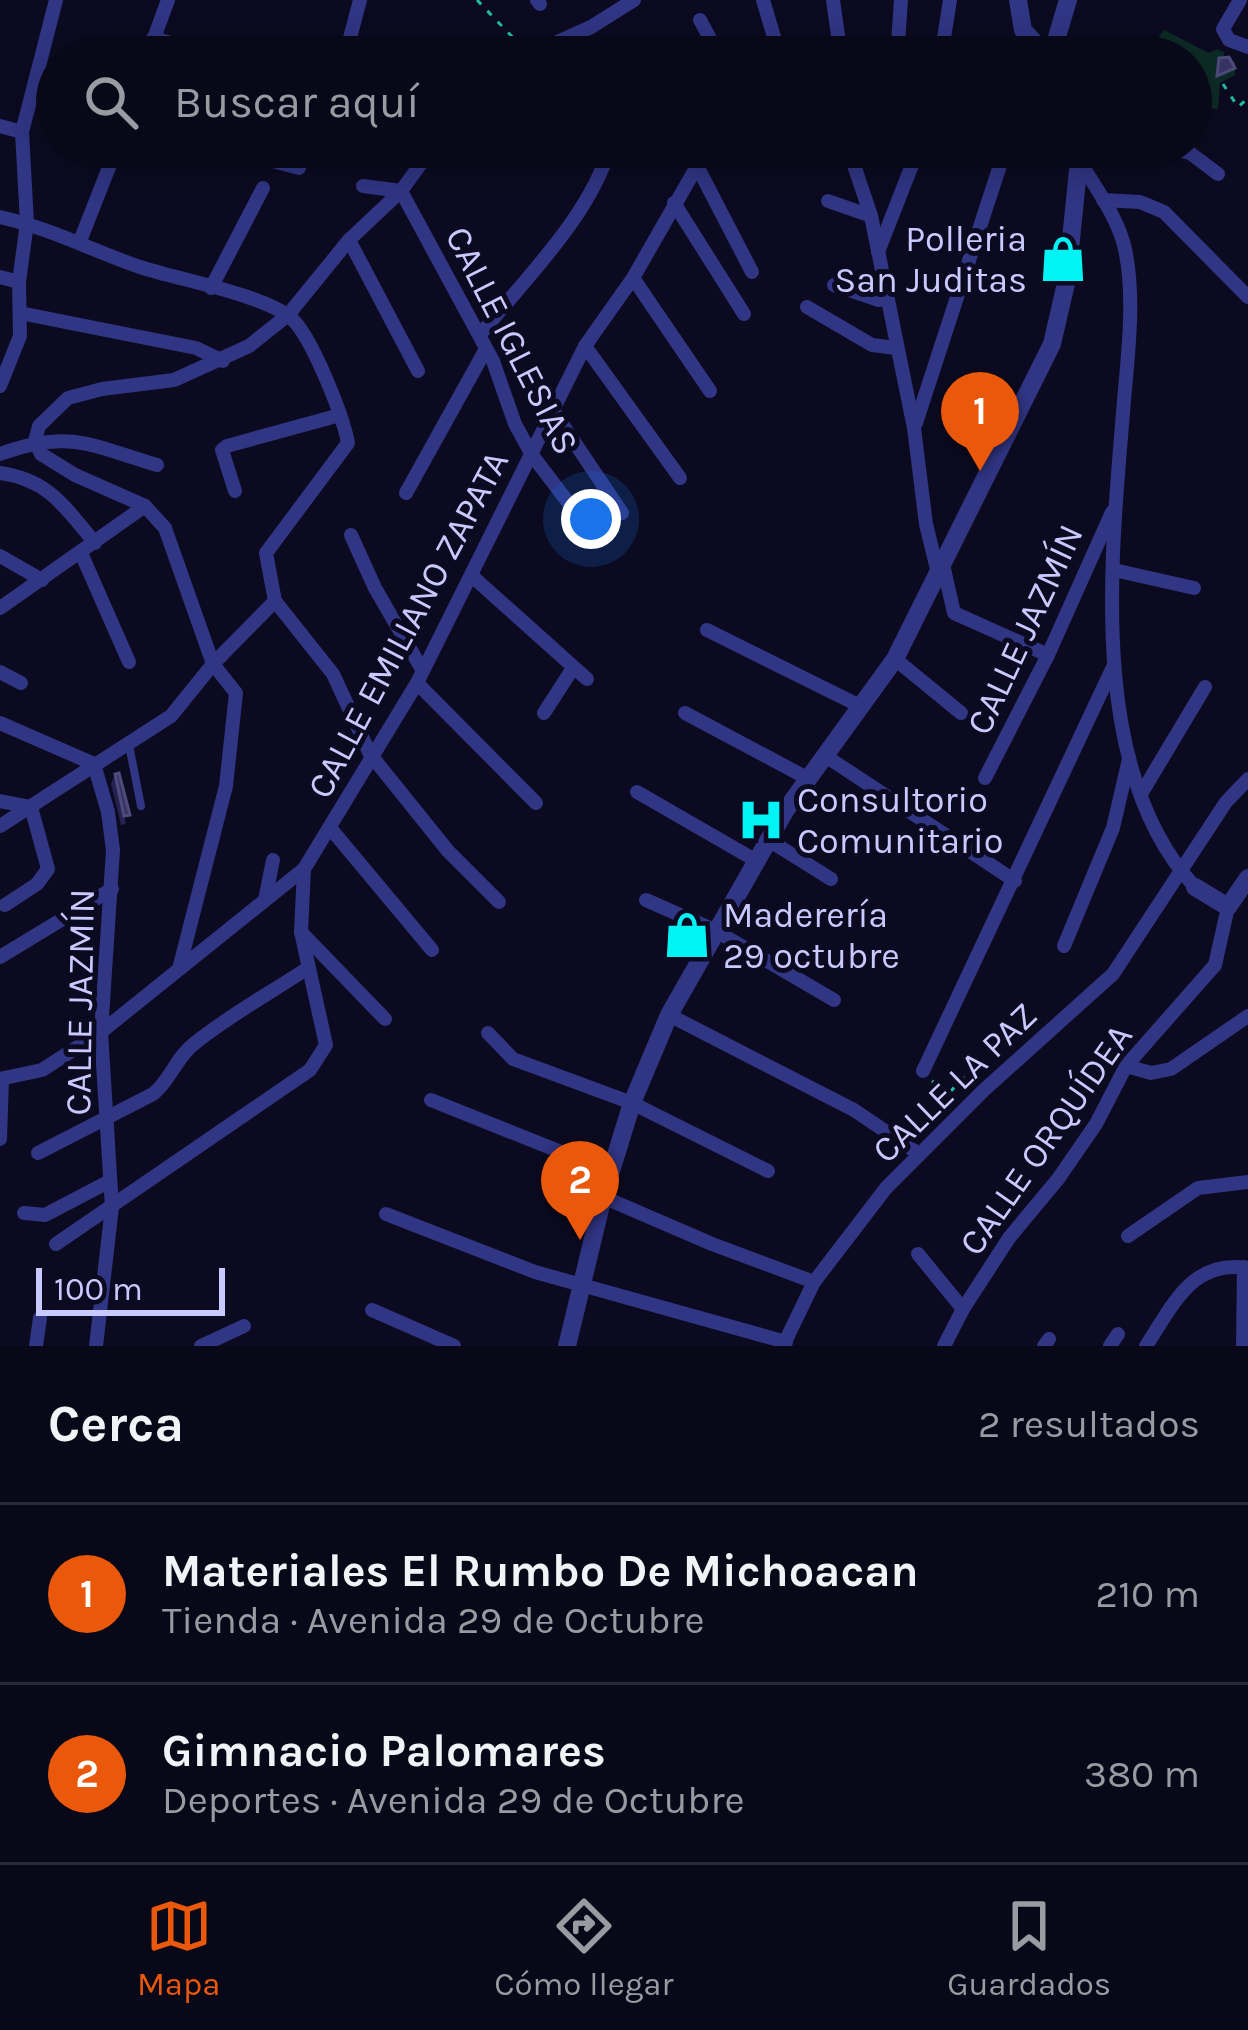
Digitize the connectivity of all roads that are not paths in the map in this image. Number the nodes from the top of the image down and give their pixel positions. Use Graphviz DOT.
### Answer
graph roads {
  1 [pos="56,0"];
  2 [pos="168,0"];
  3 [pos="360,0"];
  4 [pos="634,0"];
  5 [pos="763,0"];
  6 [pos="833,0"];
  7 [pos="901,0"];
  8 [pos="950,0"];
  9 [pos="1018,0"];
  10 [pos="1068,0"];
  11 [pos="1240,0"];
  12 [pos="700,20"];
  13 [pos="47,36"];
  14 [pos="155,36"];
  15 [pos="350,36"];
  16 [pos="571,36"];
  17 [pos="709,36"];
  18 [pos="774,36"];
  19 [pos="838,36"];
  20 [pos="898,36"];
  21 [pos="944,36"];
  22 [pos="1029,36"];
  23 [pos="1057,36"];
  24 [pos="1248,46"];
  25 [pos="36,78"];
  26 [pos="0,126"];
  27 [pos="22,132"];
  28 [pos="109,168"];
  29 [pos="417,168"];
  30 [pos="603,168"];
  31 [pos="696,168"];
  32 [pos="698,168"];
  33 [pos="855,168"];
  34 [pos="911,168"];
  35 [pos="999,168"];
  36 [pos="1074,168"];
  37 [pos="1085,168"];
  38 [pos="1211,168"];
  39 [pos="1219,174"];
  40 [pos="363,186"];
  41 [pos="263,188"];
  42 [pos="400,191"];
  43 [pos="1103,200"];
  44 [pos="828,201"];
  45 [pos="674,202"];
  46 [pos="871,216"];
  47 [pos="0,217"];
  48 [pos="27,223"];
  49 [pos="349,240"];
  50 [pos="80,241"];
  51 [pos="878,252"];
  52 [pos="752,272"];
  53 [pos="0,277"];
  54 [pos="633,278"];
  55 [pos="19,282"];
  56 [pos="834,285"];
  57 [pos="211,289"];
  58 [pos="1248,297"];
  59 [pos="886,298"];
  60 [pos="807,307"];
  61 [pos="20,314"];
  62 [pos="744,314"];
  63 [pos="287,315"];
  64 [pos="483,342"];
  65 [pos="585,346"];
  66 [pos="896,348"];
  67 [pos="223,361"];
  68 [pos="418,370"];
  69 [pos="0,386"];
  70 [pos="710,391"];
  71 [pos="552,409"];
  72 [pos="340,415"];
  73 [pos="914,428"];
  74 [pos="35,441"];
  75 [pos="0,454"];
  76 [pos="532,454"];
  77 [pos="157,465"];
  78 [pos="0,473"];
  79 [pos="680,478"];
  80 [pos="235,491"];
  81 [pos="406,494"];
  82 [pos="1115,505"];
  83 [pos="145,506"];
  84 [pos="622,513"];
  85 [pos="578,514"];
  86 [pos="351,535"];
  87 [pos="95,543"];
  88 [pos="81,553"];
  89 [pos="0,556"];
  90 [pos="939,564"];
  91 [pos="1114,571"];
  92 [pos="472,577"];
  93 [pos="42,580"];
  94 [pos="1194,588"];
  95 [pos="275,601"];
  96 [pos="0,608"];
  97 [pos="707,629"];
  98 [pos="1048,655"];
  99 [pos="895,659"];
  100 [pos="1116,660"];
  101 [pos="129,662"];
  102 [pos="213,664"];
  103 [pos="572,668"];
  104 [pos="0,672"];
  105 [pos="420,677"];
  106 [pos="587,679"];
  107 [pos="21,682"];
  108 [pos="1204,687"];
  109 [pos="860,706"];
  110 [pos="544,712"];
  111 [pos="685,712"];
  112 [pos="962,713"];
  113 [pos="0,723"];
  114 [pos="129,743"];
  115 [pos="370,754"];
  116 [pos="824,755"];
  117 [pos="1130,756"];
  118 [pos="94,764"];
  119 [pos="807,778"];
  120 [pos="985,778"];
  121 [pos="1248,779"];
  122 [pos="637,792"];
  123 [pos="1141,794"];
  124 [pos="0,801"];
  125 [pos="536,803"];
  126 [pos="142,806"];
  127 [pos="32,807"];
  128 [pos="0,826"];
  129 [pos="331,829"];
  130 [pos="767,839"];
  131 [pos="273,860"];
  132 [pos="755,860"];
  133 [pos="304,868"];
  134 [pos="1248,878"];
  135 [pos="831,879"];
  136 [pos="1189,880"];
  137 [pos="1015,881"];
  138 [pos="112,889"];
  139 [pos="265,900"];
  140 [pos="646,900"];
  141 [pos="499,902"];
  142 [pos="5,905"];
  143 [pos="1225,906"];
  144 [pos="714,930"];
  145 [pos="301,932"];
  146 [pos="1064,946"];
  147 [pos="432,950"];
  148 [pos="0,957"];
  149 [pos="308,968"];
  150 [pos="179,969"];
  151 [pos="834,1000"];
  152 [pos="669,1015"];
  153 [pos="1248,1016"];
  154 [pos="385,1019"];
  155 [pos="101,1032"];
  156 [pos="488,1033"];
  157 [pos="1126,1066"];
  158 [pos="923,1071"];
  159 [pos="1,1079"];
  160 [pos="431,1100"];
  161 [pos="632,1103"];
  162 [pos="105,1117"];
  163 [pos="0,1139"];
  164 [pos="38,1153"];
  165 [pos="919,1154"];
  166 [pos="768,1171"];
  167 [pos="611,1172"];
  168 [pos="110,1181"];
  169 [pos="1248,1182"];
  170 [pos="603,1197"];
  171 [pos="112,1207"];
  172 [pos="24,1213"];
  173 [pos="386,1214"];
  174 [pos="1128,1236"];
  175 [pos="56,1244"];
  176 [pos="918,1254"];
  177 [pos="1246,1268"];
  178 [pos="814,1282"];
  179 [pos="580,1285"];
  180 [pos="963,1309"];
  181 [pos="371,1310"];
  182 [pos="40,1318"];
  183 [pos="244,1326"];
  184 [pos="785,1344"];
  185 [pos="36,1346"];
  186 [pos="96,1346"];
  187 [pos="201,1346"];
  188 [pos="454,1346"];
  189 [pos="567,1346"];
  190 [pos="944,1346"];
  191 [pos="1146,1346"];
  192 [pos="1243,1346"];
  1 -- 13 [label="street"];
  2 -- 14 [label="street"];
  3 -- 15 [label="street"];
  4 -- 16 [label="street"];
  5 -- 18 [label="street"];
  6 -- 19 [label="street"];
  7 -- 20 [label="street"];
  8 -- 21 [label="street"];
  9 -- 22 [label="street"];
  10 -- 23 [label="street"];
  11 -- 24 [label="street"];
  12 -- 17 [label="street"];
  25 -- 27 [label="street"];
  26 -- 27 [label="street"];
  27 -- 48 [label="street"];
  28 -- 50 [label="street"];
  29 -- 42 [label="street"];
  30 -- 64 [label="street"];
  31 -- 45 [label="street, CALLE EMILIANO ZAPATA"];
  32 -- 52 [label="street"];
  33 -- 46 [label="street"];
  34 -- 51 [label="street"];
  35 -- 73 [label="street"];
  36 -- 90 [label="street"];
  37 -- 43 [label="street"];
  38 -- 39 [label="street"];
  40 -- 42 [label="street"];
  41 -- 57 [label="street"];
  42 -- 49 [label="street"];
  42 -- 64 [label="street, CALLE IGLESIAS"];
  43 -- 58 [label="street"];
  43 -- 82 [label="street"];
  44 -- 46 [label="street"];
  45 -- 54 [label="street, CALLE EMILIANO ZAPATA"];
  45 -- 62 [label="street"];
  46 -- 51 [label="street"];
  47 -- 48 [label="street"];
  48 -- 50 [label="street"];
  48 -- 55 [label="street"];
  49 -- 63 [label="street"];
  49 -- 68 [label="street"];
  50 -- 57 [label="street"];
  51 -- 59 [label="street"];
  53 -- 55 [label="street"];
  54 -- 65 [label="street, CALLE EMILIANO ZAPATA"];
  54 -- 70 [label="street"];
  55 -- 61 [label="street"];
  56 -- 59 [label="street"];
  57 -- 63 [label="street"];
  59 -- 66 [label="street"];
  60 -- 66 [label="street"];
  61 -- 67 [label="street"];
  61 -- 69 [label="street"];
  63 -- 67 [label="street"];
  63 -- 72 [label="street"];
  64 -- 76 [label="street, CALLE IGLESIAS"];
  64 -- 81 [label="street"];
  65 -- 71 [label="street, CALLE EMILIANO ZAPATA"];
  65 -- 79 [label="street"];
  66 -- 73 [label="street"];
  67 -- 74 [label="street"];
  71 -- 76 [label="street, CALLE EMILIANO ZAPATA"];
  71 -- 84 [label="street"];
  72 -- 80 [label="street"];
  72 -- 95 [label="street"];
  73 -- 90 [label="street"];
  74 -- 75 [label="street"];
  74 -- 77 [label="street"];
  74 -- 83 [label="street"];
  76 -- 85 [label="street, CALLE IGLESIAS"];
  76 -- 92 [label="street, CALLE EMILIANO ZAPATA"];
  78 -- 87 [label="street"];
  82 -- 91 [label="street"];
  82 -- 98 [label="street, CALLE JAZMÍN"];
  83 -- 87 [label="street"];
  83 -- 102 [label="street"];
  86 -- 105 [label="street"];
  87 -- 88 [label="street"];
  88 -- 93 [label="street"];
  88 -- 101 [label="street"];
  89 -- 93 [label="street"];
  90 -- 98 [label="street"];
  90 -- 99 [label="street"];
  91 -- 94 [label="street"];
  91 -- 100 [label="street"];
  92 -- 103 [label="street"];
  92 -- 105 [label="street, CALLE EMILIANO ZAPATA"];
  93 -- 96 [label="street"];
  95 -- 102 [label="street"];
  95 -- 115 [label="street"];
  97 -- 109 [label="street"];
  98 -- 120 [label="street, CALLE JAZMÍN"];
  99 -- 109 [label="street"];
  99 -- 112 [label="street"];
  100 -- 117 [label="street"];
  100 -- 137 [label="street"];
  102 -- 114 [label="street"];
  102 -- 150 [label="street"];
  103 -- 106 [label="street"];
  103 -- 110 [label="street"];
  104 -- 107 [label="street"];
  105 -- 115 [label="street, CALLE EMILIANO ZAPATA"];
  105 -- 125 [label="street"];
  108 -- 123 [label="street"];
  109 -- 116 [label="street"];
  111 -- 119 [label="street"];
  113 -- 118 [label="street"];
  114 -- 118 [label="street"];
  114 -- 126 [label="lane"];
  115 -- 129 [label="street, CALLE EMILIANO ZAPATA"];
  115 -- 141 [label="street"];
  116 -- 119 [label="street"];
  116 -- 137 [label="street"];
  117 -- 123 [label="street"];
  117 -- 146 [label="street"];
  118 -- 127 [label="street"];
  118 -- 138 [label="street, CALLE JAZMÍN"];
  119 -- 130 [label="street"];
  121 -- 136 [label="street, CALLE LA PAZ"];
  122 -- 132 [label="street"];
  123 -- 136 [label="street"];
  124 -- 127 [label="street"];
  127 -- 128 [label="street"];
  127 -- 142 [label="street"];
  129 -- 133 [label="street, CALLE EMILIANO ZAPATA"];
  129 -- 147 [label="street"];
  130 -- 132 [label="street"];
  130 -- 135 [label="street"];
  131 -- 139 [label="street"];
  132 -- 144 [label="street"];
  133 -- 139 [label="street, CALLE EMILIANO ZAPATA"];
  133 -- 145 [label="street"];
  134 -- 143 [label="street"];
  136 -- 143 [label="street"];
  136 -- 165 [label="street, CALLE LA PAZ"];
  137 -- 158 [label="street"];
  138 -- 148 [label="street"];
  138 -- 155 [label="street, CALLE JAZMÍN"];
  139 -- 150 [label="street, CALLE EMILIANO ZAPATA"];
  140 -- 144 [label="street"];
  143 -- 157 [label="street, CALLE ORQUÍDEA"];
  144 -- 151 [label="street"];
  144 -- 152 [label="street"];
  145 -- 149 [label="street"];
  145 -- 154 [label="street"];
  149 -- 162 [label="street"];
  149 -- 171 [label="street"];
  150 -- 155 [label="street, CALLE EMILIANO ZAPATA"];
  152 -- 161 [label="street"];
  152 -- 165 [label="street"];
  153 -- 157 [label="street"];
  155 -- 159 [label="street, CALLE EMILIANO ZAPATA"];
  155 -- 162 [label="street, CALLE JAZMÍN"];
  156 -- 161 [label="street"];
  157 -- 180 [label="street, CALLE ORQUÍDEA"];
  159 -- 163 [label="street, CALLE EMILIANO ZAPATA"];
  160 -- 167 [label="street"];
  161 -- 166 [label="street"];
  161 -- 167 [label="street"];
  162 -- 164 [label="street"];
  162 -- 168 [label="street, CALLE JAZMÍN"];
  165 -- 178 [label="street, CALLE LA PAZ"];
  167 -- 170 [label="street"];
  168 -- 171 [label="street, CALLE JAZMÍN"];
  168 -- 172 [label="street"];
  169 -- 174 [label="street"];
  170 -- 178 [label="street"];
  170 -- 179 [label="street"];
  171 -- 175 [label="street"];
  171 -- 186 [label="street, CALLE JAZMÍN"];
  173 -- 179 [label="street"];
  176 -- 180 [label="street"];
  177 -- 191 [label="street"];
  177 -- 192 [label="street"];
  178 -- 184 [label="street, CALLE LA PAZ"];
  179 -- 184 [label="street"];
  179 -- 189 [label="street"];
  180 -- 190 [label="street, CALLE ORQUÍDEA"];
  181 -- 188 [label="street"];
  182 -- 185 [label="street"];
  183 -- 187 [label="street"];
}
